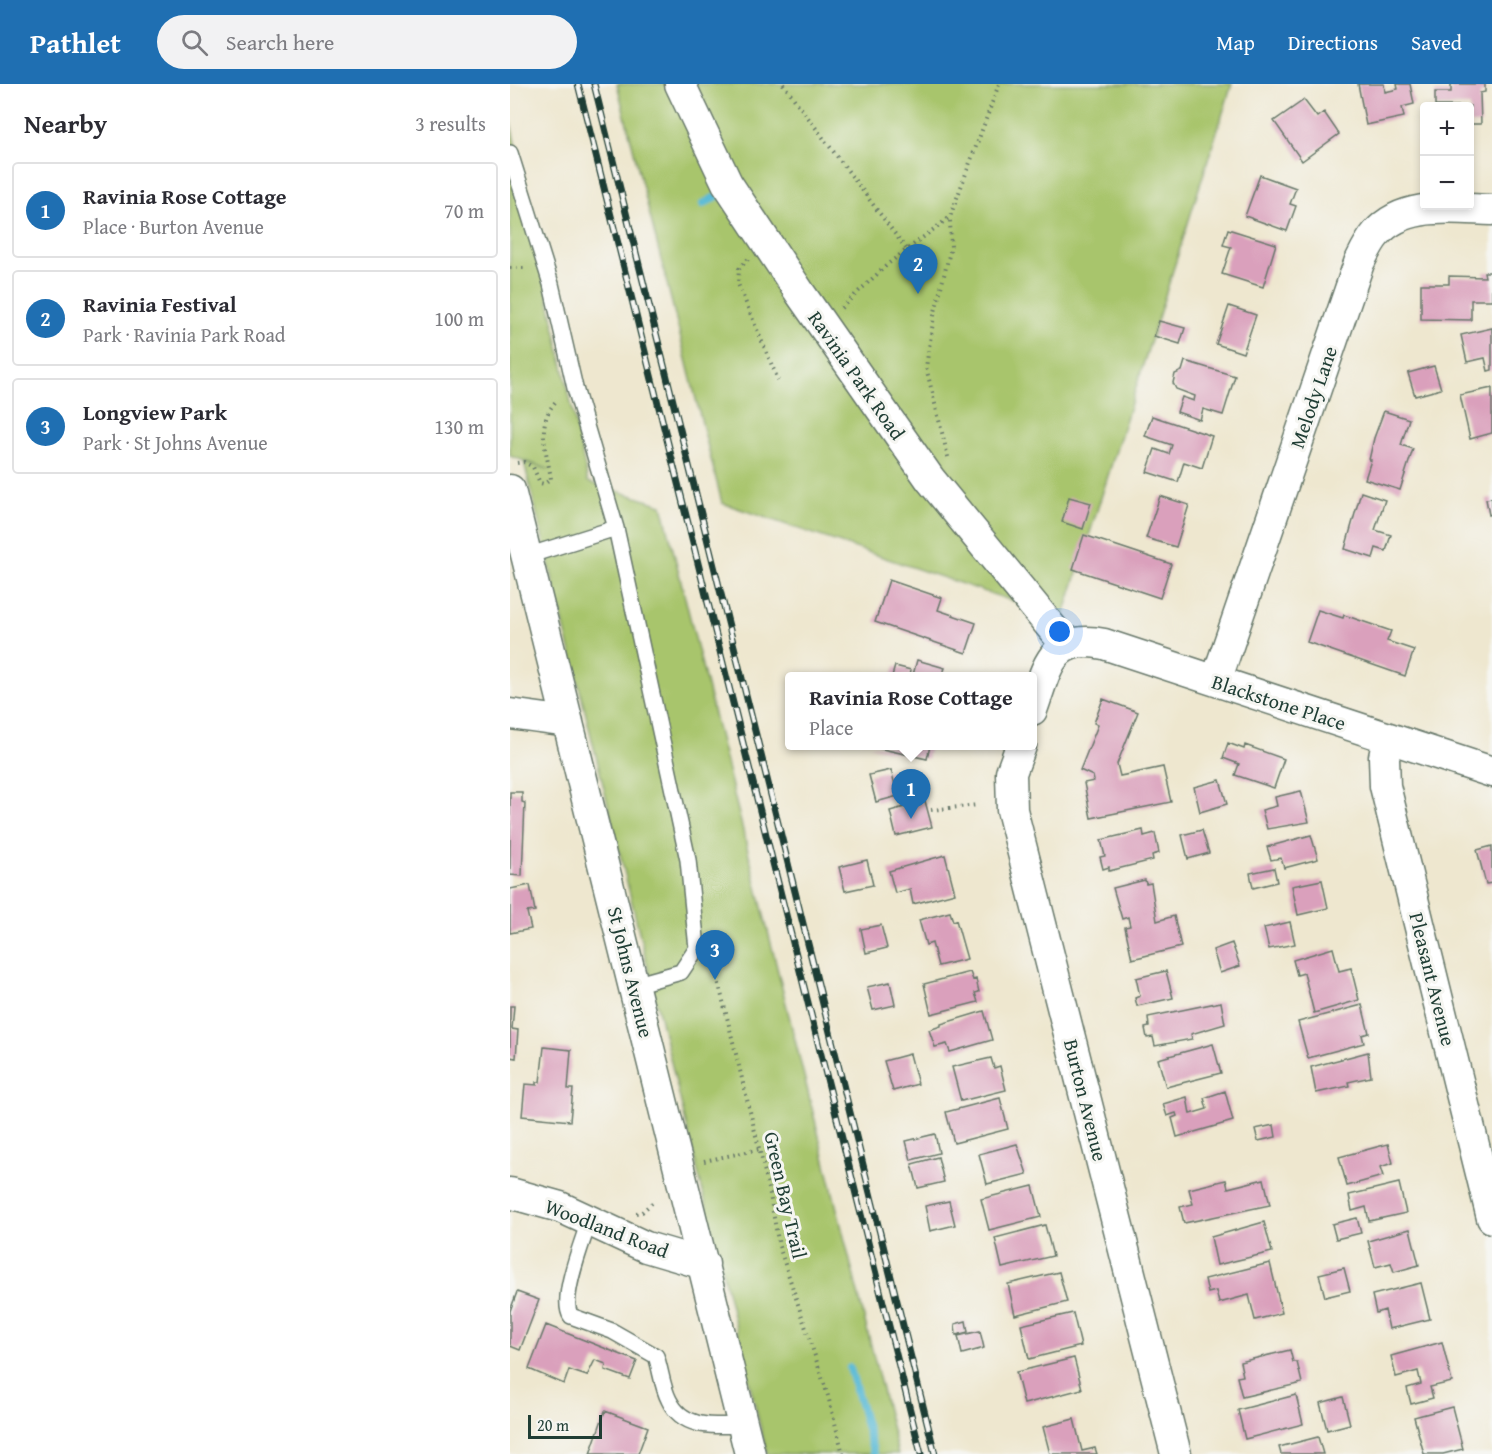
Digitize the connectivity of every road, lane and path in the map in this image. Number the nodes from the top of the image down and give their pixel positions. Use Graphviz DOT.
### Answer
graph roads {
  1 [pos="680,84"];
  2 [pos="783,84"];
  3 [pos="999,84"];
  4 [pos="510,153"];
  5 [pos="1492,210"];
  6 [pos="950,217"];
  7 [pos="769,247"];
  8 [pos="907,250"];
  9 [pos="822,326"];
  10 [pos="778,380"];
  11 [pos="576,388"];
  12 [pos="524,462"];
  13 [pos="510,489"];
  14 [pos="944,496"];
  15 [pos="616,528"];
  16 [pos="527,556"];
  17 [pos="1066,645"];
  18 [pos="1216,681"];
  19 [pos="1037,696"];
  20 [pos="510,714"];
  21 [pos="568,722"];
  22 [pos="1388,738"];
  23 [pos="1020,750"];
  24 [pos="1492,772"];
  25 [pos="978,805"];
  26 [pos="931,810"];
  27 [pos="697,948"];
  28 [pos="634,985"];
  29 [pos="760,1149"];
  30 [pos="679,1165"];
  31 [pos="510,1193"];
  32 [pos="653,1202"];
  33 [pos="630,1214"];
  34 [pos="1492,1218"];
  35 [pos="589,1221"];
  36 [pos="704,1264"];
  37 [pos="743,1425"];
  38 [pos="750,1454"];
  39 [pos="843,1454"];
  40 [pos="1176,1454"];
  1 -- 7 [label="street, Ravinia Park Road"];
  2 -- 8 [label="path"];
  3 -- 6 [label="path"];
  4 -- 11 [label="lane"];
  5 -- 18 [label="street, Melody Lane"];
  6 -- 8 [label="path"];
  6 -- 14 [label="path"];
  7 -- 9 [label="street, Ravinia Park Road"];
  7 -- 10 [label="path"];
  8 -- 9 [label="path"];
  9 -- 14 [label="street, Ravinia Park Road"];
  11 -- 12 [label="path"];
  11 -- 15 [label="lane"];
  13 -- 16 [label="street, St Johns Avenue"];
  14 -- 17 [label="street, Ravinia Park Road"];
  15 -- 16 [label="lane"];
  15 -- 27 [label="lane"];
  16 -- 21 [label="street, St Johns Avenue"];
  17 -- 18 [label="street, Blackstone Place"];
  17 -- 19 [label="street"];
  18 -- 22 [label="street, Blackstone Place"];
  20 -- 21 [label="street"];
  21 -- 28 [label="street, St Johns Avenue"];
  22 -- 24 [label="street, Blackstone Place"];
  22 -- 34 [label="street, Pleasant Avenue"];
  23 -- 40 [label="street, Burton Avenue"];
  25 -- 26 [label="path"];
  27 -- 28 [label="lane"];
  27 -- 29 [label="path, Green Bay Trail"];
  28 -- 30 [label="street, St Johns Avenue"];
  29 -- 30 [label="path"];
  29 -- 39 [label="path, Green Bay Trail"];
  30 -- 36 [label="street, St Johns Avenue"];
  31 -- 35 [label="street, Woodland Road"];
  32 -- 33 [label="path"];
  35 -- 36 [label="street, Woodland Road"];
  35 -- 37 [label="lane"];
  36 -- 37 [label="street, St Johns Avenue"];
  37 -- 38 [label="street, St Johns Avenue"];
}
